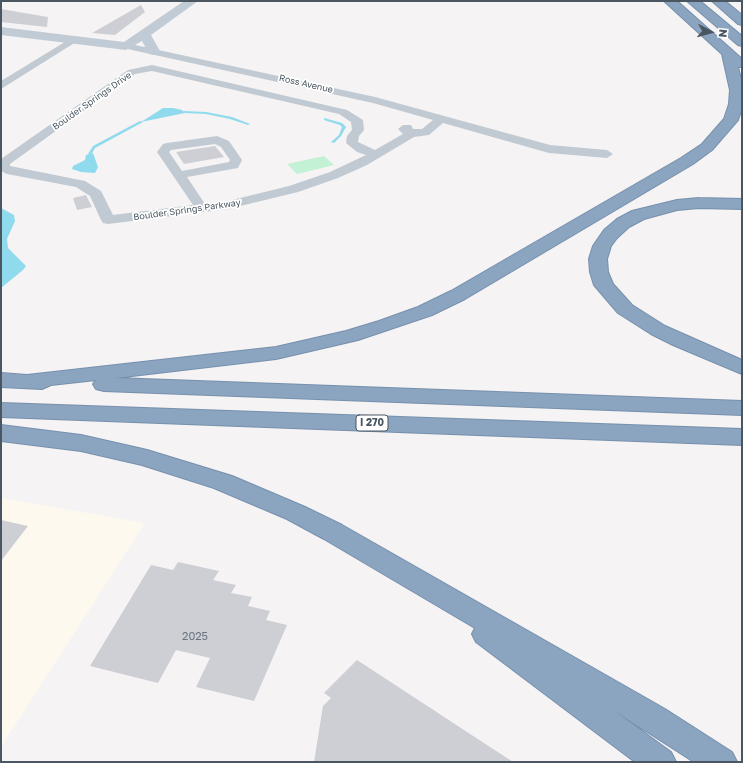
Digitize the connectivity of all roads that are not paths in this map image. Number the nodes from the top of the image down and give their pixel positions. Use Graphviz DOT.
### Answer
graph roads {
  1 [pos="192,1"];
  2 [pos="670,1"];
  3 [pos="693,1"];
  4 [pos="718,1"];
  5 [pos="742,21"];
  6 [pos="1,31"];
  7 [pos="144,34"];
  8 [pos="73,40"];
  9 [pos="126,46"];
  10 [pos="154,51"];
  11 [pos="738,54"];
  12 [pos="182,57"];
  13 [pos="152,68"];
  14 [pos="1,86"];
  15 [pos="422,113"];
  16 [pos="441,119"];
  17 [pos="410,133"];
  18 [pos="376,154"];
  19 [pos="607,154"];
  20 [pos="179,175"];
  21 [pos="742,204"];
  22 [pos="202,208"];
  23 [pos="108,220"];
  24 [pos="742,368"];
  25 [pos="1,380"];
  26 [pos="28,381"];
  27 [pos="742,408"];
  28 [pos="1,410"];
  29 [pos="1,433"];
  30 [pos="742,437"];
  31 [pos="398,570"];
  32 [pos="660,762"];
  33 [pos="721,762"];
  1 -- 7 [label="street"];
  2 -- 11 [label="highway"];
  3 -- 11 [label="highway"];
  4 -- 5 [label="highway"];
  6 -- 8 [label="street, Ross Avenue"];
  7 -- 9 [label="street"];
  7 -- 10 [label="street"];
  8 -- 9 [label="street, Ross Avenue"];
  8 -- 14 [label="street"];
  9 -- 10 [label="street, Ross Avenue"];
  10 -- 12 [label="street, Ross Avenue"];
  11 -- 26 [label="highway"];
  12 -- 13 [label="street"];
  12 -- 15 [label="street, Ross Avenue"];
  13 -- 18 [label="street, Boulder Springs Drive"];
  13 -- 23 [label="street, Boulder Springs Drive"];
  15 -- 16 [label="street, Ross Avenue"];
  15 -- 17 [label="street"];
  16 -- 17 [label="street"];
  16 -- 19 [label="street, Ross Avenue"];
  17 -- 18 [label="street, Boulder Springs Parkway"];
  18 -- 22 [label="street, Boulder Springs Parkway"];
  20 -- 20 [label="street"];
  20 -- 22 [label="street"];
  21 -- 24 [label="highway"];
  22 -- 23 [label="street, Boulder Springs Parkway"];
  25 -- 26 [label="highway"];
  26 -- 27 [label="highway"];
  28 -- 30 [label="highway, I 270"];
  29 -- 31 [label="highway"];
  31 -- 32 [label="highway"];
  31 -- 33 [label="highway"];
}
